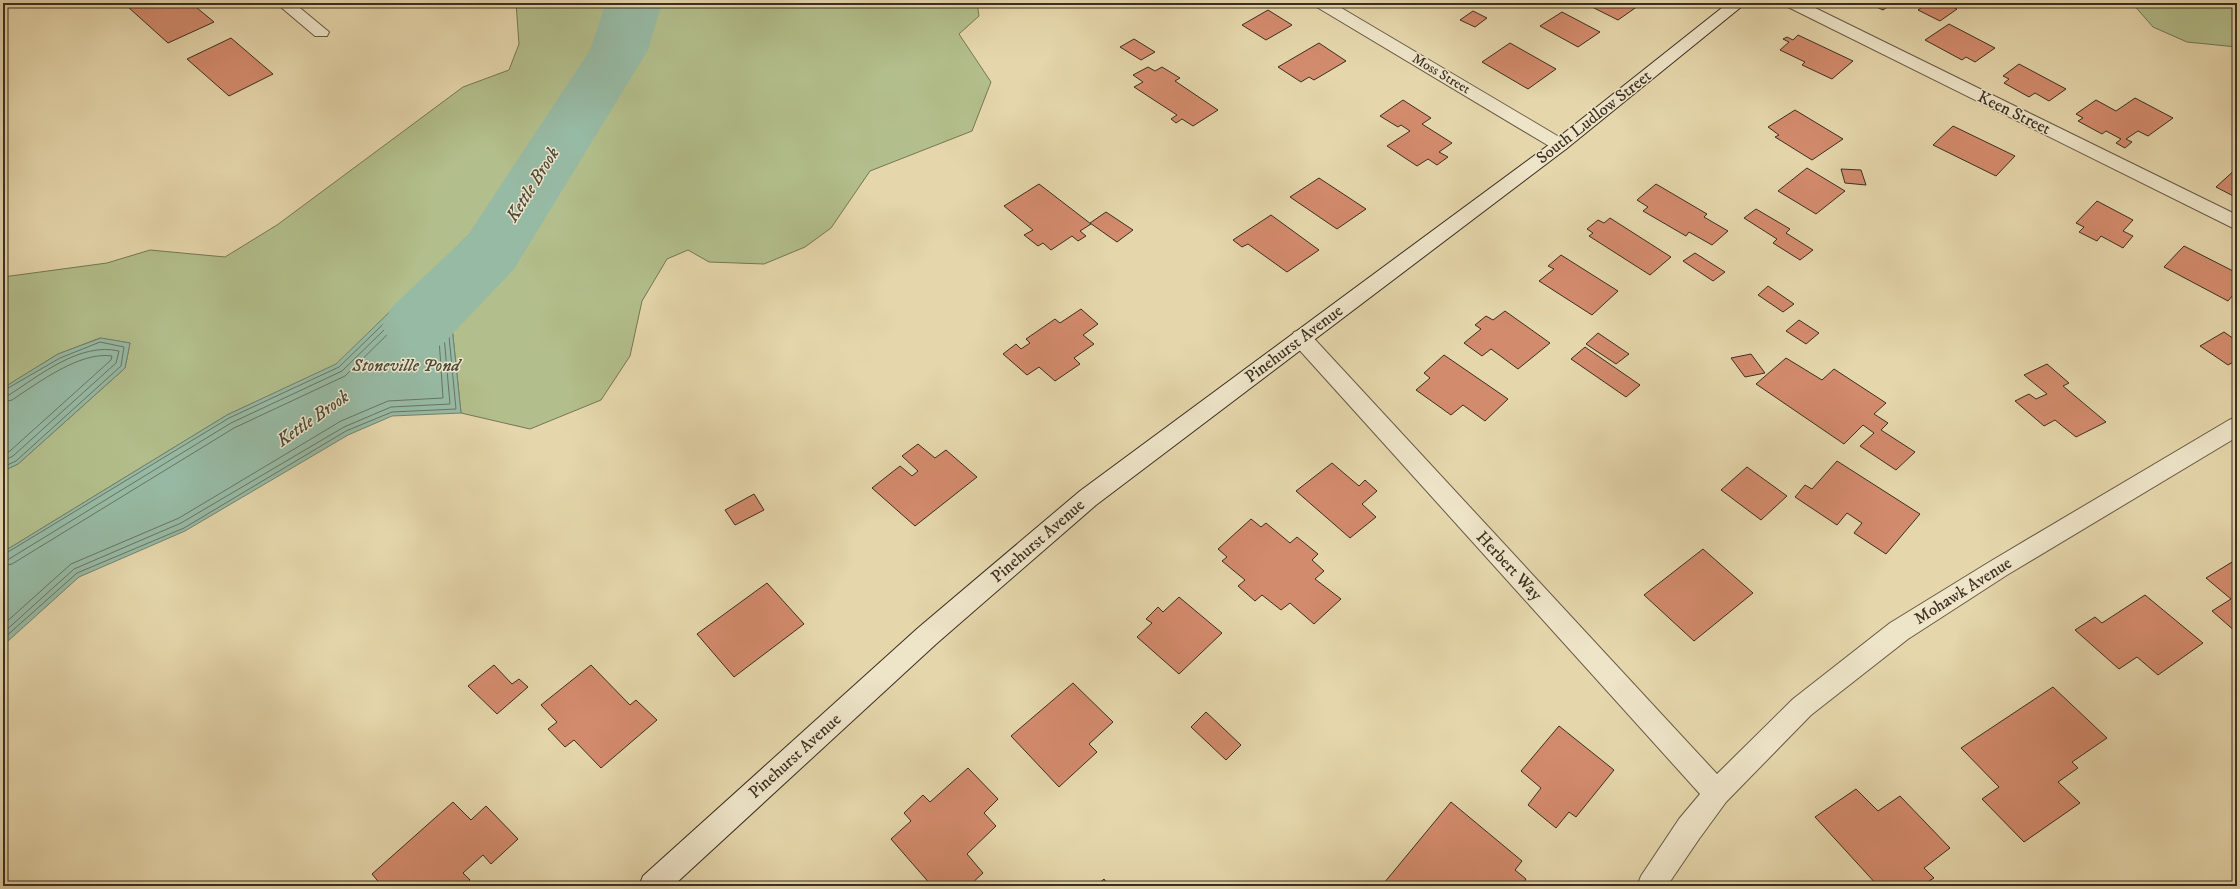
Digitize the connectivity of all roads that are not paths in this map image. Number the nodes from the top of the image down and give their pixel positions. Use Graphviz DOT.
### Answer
graph roads {
  1 [pos="284,3"];
  2 [pos="1321,3"];
  3 [pos="1738,3"];
  4 [pos="1792,3"];
  5 [pos="321,32"];
  6 [pos="1560,145"];
  7 [pos="2237,223"];
  8 [pos="1449,228"];
  9 [pos="1301,338"];
  10 [pos="2237,426"];
  11 [pos="1718,793"];
  12 [pos="653,886"];
  13 [pos="1651,886"];
  1 -- 5 [label="street"];
  2 -- 6 [label="street, Moss Street"];
  3 -- 6 [label="street, South Ludlow Street"];
  4 -- 7 [label="street, Keen Street"];
  6 -- 8 [label="street, South Ludlow Street"];
  8 -- 9 [label="street, Pinehurst Avenue"];
  9 -- 11 [label="street, Herbert Way"];
  9 -- 12 [label="street, Pinehurst Avenue"];
  10 -- 11 [label="street, Mohawk Avenue"];
  11 -- 13 [label="street, Mohawk Avenue"];
}
